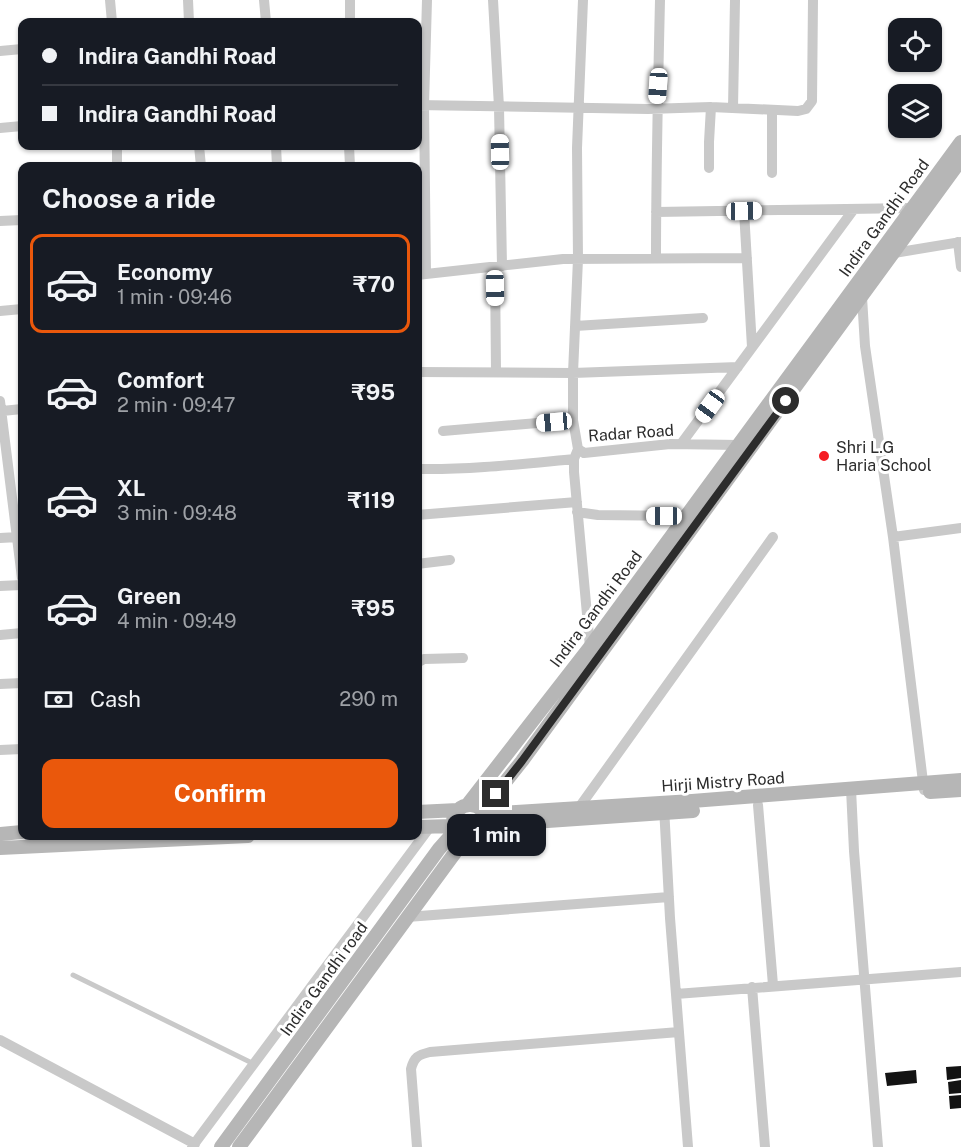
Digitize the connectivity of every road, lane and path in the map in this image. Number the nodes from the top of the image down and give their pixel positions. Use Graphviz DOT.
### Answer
graph roads {
  1 [pos="110,0"];
  2 [pos="188,0"];
  3 [pos="264,0"];
  4 [pos="350,0"];
  5 [pos="427,0"];
  6 [pos="493,0"];
  7 [pos="584,0"];
  8 [pos="660,0"];
  9 [pos="735,0"];
  10 [pos="813,0"];
  11 [pos="112,18"];
  12 [pos="189,18"];
  13 [pos="266,18"];
  14 [pos="350,18"];
  15 [pos="18,50"];
  16 [pos="0,51"];
  17 [pos="422,75"];
  18 [pos="422,105"];
  19 [pos="580,106"];
  20 [pos="499,107"];
  21 [pos="711,107"];
  22 [pos="656,108"];
  23 [pos="734,108"];
  24 [pos="772,110"];
  25 [pos="18,126"];
  26 [pos="0,128"];
  27 [pos="961,142"];
  28 [pos="961,160"];
  29 [pos="709,168"];
  30 [pos="772,173"];
  31 [pos="948,177"];
  32 [pos="913,208"];
  33 [pos="854,209"];
  34 [pos="744,211"];
  35 [pos="656,212"];
  36 [pos="18,220"];
  37 [pos="0,221"];
  38 [pos="959,242"];
  39 [pos="894,253"];
  40 [pos="878,255"];
  41 [pos="656,258"];
  42 [pos="747,258"];
  43 [pos="578,259"];
  44 [pos="499,267"];
  45 [pos="961,267"];
  46 [pos="422,274"];
  47 [pos="857,293"];
  48 [pos="18,309"];
  49 [pos="0,311"];
  50 [pos="703,318"];
  51 [pos="575,326"];
  52 [pos="752,347"];
  53 [pos="738,367"];
  54 [pos="422,372"];
  55 [pos="496,372"];
  56 [pos="573,373"];
  57 [pos="1,406"];
  58 [pos="18,408"];
  59 [pos="573,420"];
  60 [pos="443,431"];
  61 [pos="2,438"];
  62 [pos="681,444"];
  63 [pos="739,445"];
  64 [pos="576,454"];
  65 [pos="422,469"];
  66 [pos="12,490"];
  67 [pos="0,492"];
  68 [pos="18,506"];
  69 [pos="577,507"];
  70 [pos="422,515"];
  71 [pos="687,516"];
  72 [pos="961,528"];
  73 [pos="18,537"];
  74 [pos="773,537"];
  75 [pos="893,537"];
  76 [pos="0,538"];
  77 [pos="450,560"];
  78 [pos="422,563"];
  79 [pos="18,585"];
  80 [pos="0,586"];
  81 [pos="18,633"];
  82 [pos="0,635"];
  83 [pos="590,647"];
  84 [pos="463,658"];
  85 [pos="422,660"];
  86 [pos="18,683"];
  87 [pos="0,684"];
  88 [pos="18,749"];
  89 [pos="0,750"];
  90 [pos="961,780"];
  91 [pos="924,788"];
  92 [pos="961,790"];
  93 [pos="852,794"];
  94 [pos="758,805"];
  95 [pos="463,807"];
  96 [pos="578,808"];
  97 [pos="664,808"];
  98 [pos="422,811"];
  99 [pos="486,816"];
  100 [pos="423,827"];
  101 [pos="18,832"];
  102 [pos="458,832"];
  103 [pos="0,834"];
  104 [pos="165,840"];
  105 [pos="414,840"];
  106 [pos="0,848"];
  107 [pos="669,897"];
  108 [pos="407,917"];
  109 [pos="961,972"];
  110 [pos="73,975"];
  111 [pos="864,979"];
  112 [pos="773,985"];
  113 [pos="752,987"];
  114 [pos="676,994"];
  115 [pos="679,1032"];
  116 [pos="0,1040"];
  117 [pos="254,1064"];
  118 [pos="193,1146"];
  119 [pos="221,1147"];
  120 [pos="239,1147"];
  121 [pos="417,1147"];
  122 [pos="688,1147"];
  123 [pos="765,1147"];
  124 [pos="878,1147"];
  1 -- 11 [label="street"];
  2 -- 12 [label="street"];
  3 -- 13 [label="street"];
  4 -- 14 [label="street"];
  5 -- 17 [label="street"];
  6 -- 20 [label="street"];
  7 -- 19 [label="street, Radar Road"];
  8 -- 22 [label="street"];
  9 -- 23 [label="street"];
  10 -- 24 [label="street"];
  15 -- 16 [label="street"];
  18 -- 20 [label="street"];
  19 -- 20 [label="street"];
  19 -- 22 [label="street"];
  19 -- 43 [label="street, Radar Road"];
  20 -- 44 [label="street"];
  21 -- 22 [label="street"];
  21 -- 23 [label="street"];
  21 -- 29 [label="street"];
  22 -- 35 [label="street"];
  23 -- 24 [label="street"];
  24 -- 30 [label="street"];
  25 -- 26 [label="street"];
  27 -- 31 [label="main road, Indira Gandhi Road"];
  28 -- 31 [label="main road, Indira Gandhi Road"];
  31 -- 32 [label="main road, Indira Gandhi Road"];
  31 -- 39 [label="main road, Indira Gandhi Road"];
  32 -- 33 [label="street"];
  32 -- 40 [label="main road, Indira Gandhi Road"];
  33 -- 34 [label="street"];
  33 -- 52 [label="street"];
  34 -- 35 [label="street"];
  34 -- 42 [label="street"];
  35 -- 41 [label="street"];
  36 -- 37 [label="street"];
  38 -- 39 [label="street"];
  38 -- 45 [label="street"];
  39 -- 40 [label="main road"];
  39 -- 47 [label="main road, Indira Gandhi Road"];
  40 -- 47 [label="main road, Indira Gandhi Road"];
  41 -- 42 [label="street"];
  41 -- 43 [label="street"];
  42 -- 52 [label="street"];
  43 -- 44 [label="street"];
  43 -- 51 [label="street, Radar Road"];
  44 -- 46 [label="street"];
  44 -- 55 [label="street"];
  47 -- 63 [label="main road, Indira Gandhi Road"];
  47 -- 75 [label="street"];
  47 -- 99 [label="main road, Indira Gandhi Road"];
  48 -- 49 [label="street"];
  50 -- 51 [label="street"];
  51 -- 56 [label="street, Radar Road"];
  52 -- 53 [label="street"];
  53 -- 56 [label="street"];
  53 -- 62 [label="street"];
  54 -- 55 [label="street"];
  55 -- 56 [label="street"];
  56 -- 59 [label="street, Radar Road"];
  57 -- 58 [label="street"];
  57 -- 61 [label="street"];
  59 -- 60 [label="street"];
  59 -- 64 [label="street, Radar Road"];
  61 -- 66 [label="street"];
  62 -- 63 [label="street, Radar Road"];
  62 -- 64 [label="street, Radar Road"];
  63 -- 71 [label="main road, Indira Gandhi Road"];
  64 -- 65 [label="street"];
  64 -- 69 [label="street"];
  66 -- 67 [label="street"];
  66 -- 68 [label="street"];
  68 -- 73 [label="street"];
  69 -- 70 [label="street"];
  69 -- 71 [label="street"];
  69 -- 83 [label="street"];
  71 -- 83 [label="main road, Indira Gandhi Road"];
  72 -- 75 [label="street"];
  73 -- 76 [label="street"];
  74 -- 96 [label="street"];
  75 -- 91 [label="street"];
  77 -- 78 [label="street"];
  79 -- 80 [label="street"];
  81 -- 82 [label="street"];
  83 -- 95 [label="main road, Indira Gandhi Road"];
  84 -- 85 [label="street"];
  86 -- 87 [label="street"];
  88 -- 89 [label="street"];
  90 -- 91 [label="main road, Hirji Mistry Road"];
  91 -- 92 [label="main road, Hirji Mistry Road"];
  91 -- 93 [label="main road, Hirji Mistry Road"];
  93 -- 94 [label="main road, Hirji Mistry Road"];
  93 -- 97 [label="main road, Hirji Mistry Road"];
  93 -- 111 [label="street"];
  94 -- 97 [label="main road, Hirji Mistry Road"];
  94 -- 112 [label="street"];
  95 -- 98 [label="main road"];
  95 -- 99 [label="main road"];
  95 -- 102 [label="main road"];
  96 -- 97 [label="main road, Hirji Mistry Road"];
  96 -- 99 [label="main road, Hirji Mistry Road"];
  97 -- 99 [label="main road, Hirji Mistry Road"];
  97 -- 107 [label="street"];
  99 -- 102 [label="main road"];
  100 -- 102 [label="main road"];
  101 -- 103 [label="main road"];
  102 -- 108 [label="main road, Indira Gandhi road"];
  102 -- 119 [label="main road, Indira Gandhi road"];
  104 -- 106 [label="main road"];
  105 -- 117 [label="street"];
  107 -- 108 [label="street"];
  107 -- 114 [label="street"];
  108 -- 120 [label="main road, Indira Gandhi road"];
  109 -- 111 [label="street"];
  110 -- 117 [label="lane"];
  111 -- 112 [label="street"];
  111 -- 124 [label="street"];
  112 -- 113 [label="street"];
  113 -- 114 [label="street"];
  113 -- 123 [label="street"];
  114 -- 115 [label="street"];
  115 -- 121 [label="street"];
  115 -- 122 [label="street"];
  116 -- 118 [label="street"];
  117 -- 118 [label="street"];
}
